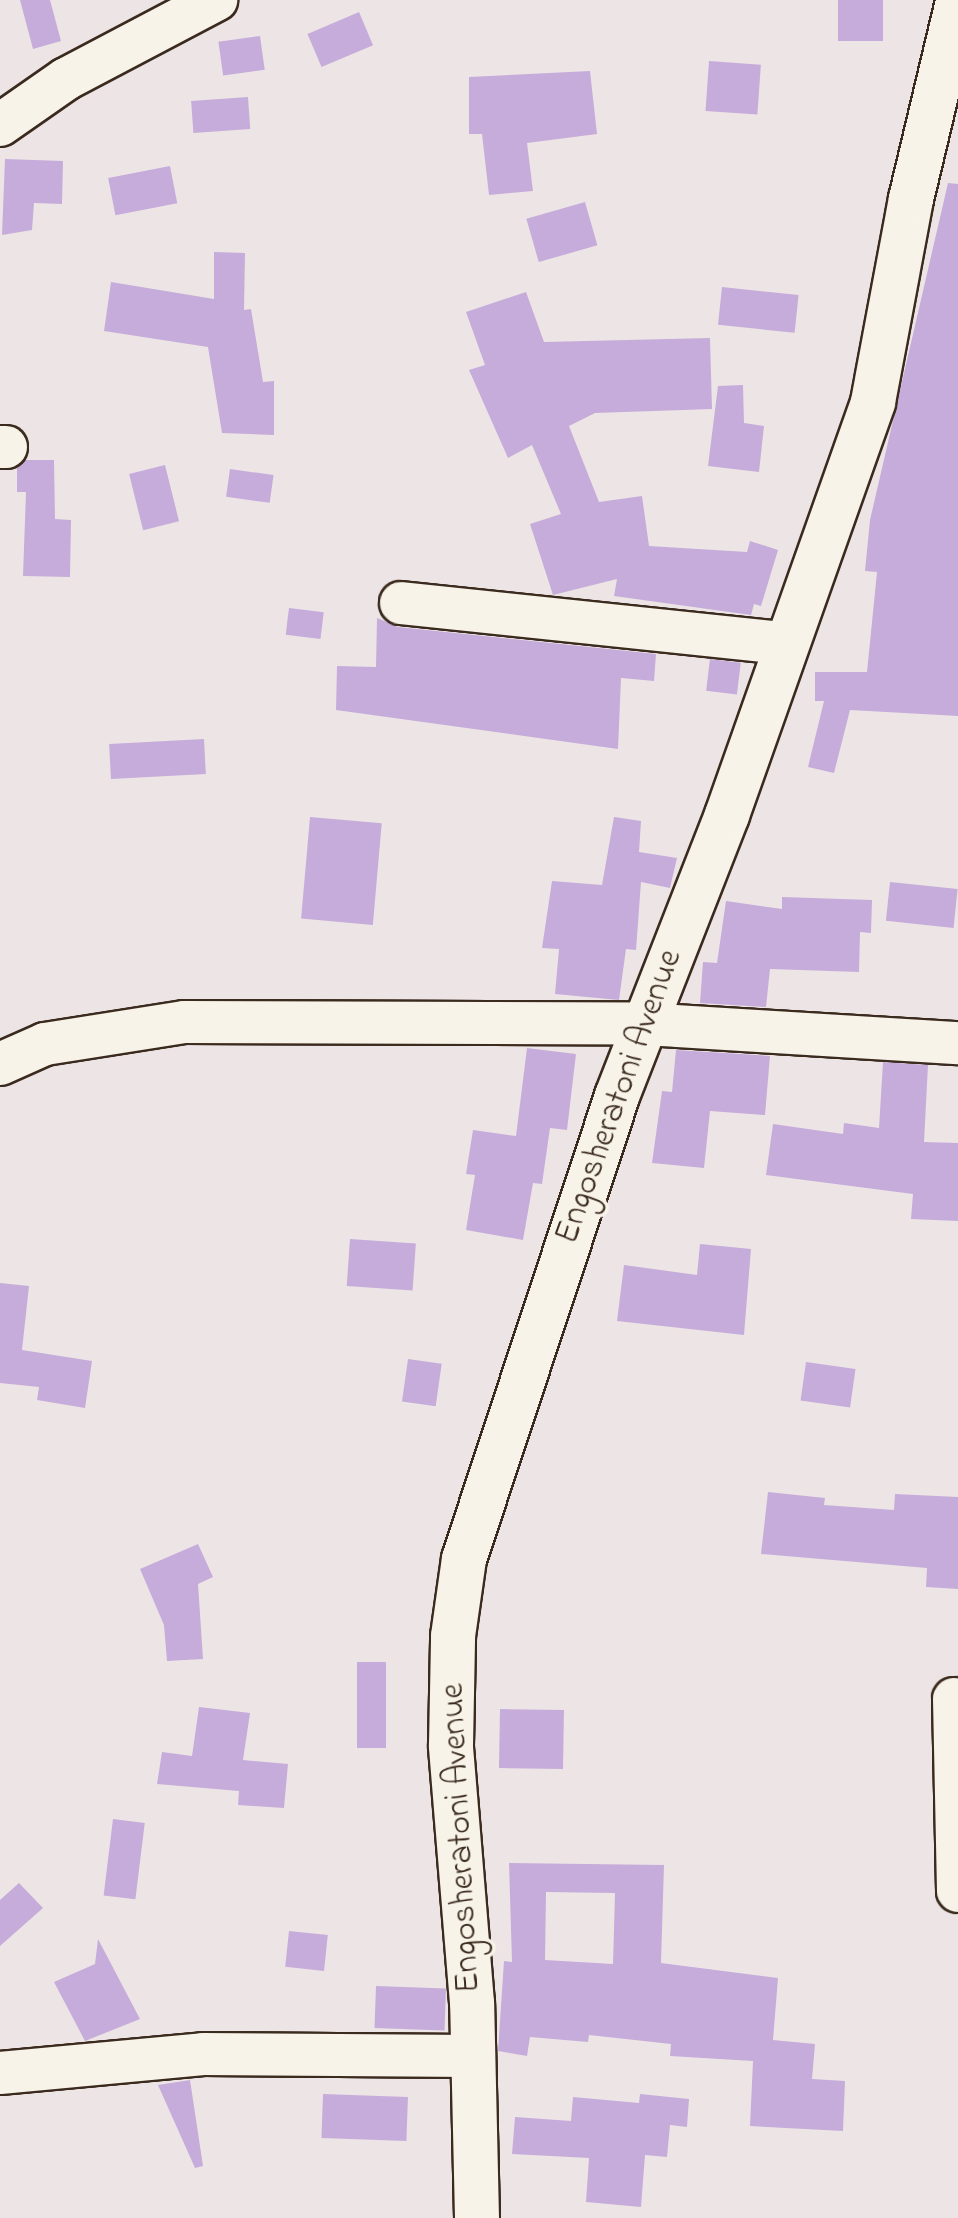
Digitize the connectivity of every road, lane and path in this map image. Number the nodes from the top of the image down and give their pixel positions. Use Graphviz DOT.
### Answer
graph roads {
  1 [pos="216,0"];
  2 [pos="958,2"];
  3 [pos="0,125"];
  4 [pos="401,603"];
  5 [pos="784,643"];
  6 [pos="644,1024"];
  7 [pos="958,1043"];
  8 [pos="0,1064"];
  9 [pos="954,1699"];
  10 [pos="958,1891"];
  11 [pos="473,2056"];
  12 [pos="0,2073"];
  13 [pos="477,2218"];
  1 -- 3 [label="street"];
  2 -- 5 [label="street, Engosheratoni Avenue"];
  4 -- 5 [label="street"];
  5 -- 6 [label="street, Engosheratoni Avenue"];
  6 -- 7 [label="street"];
  6 -- 8 [label="street"];
  6 -- 11 [label="street, Engosheratoni Avenue"];
  9 -- 10 [label="street"];
  11 -- 12 [label="street"];
  11 -- 13 [label="street, Engosheratoni Avenue"];
}
